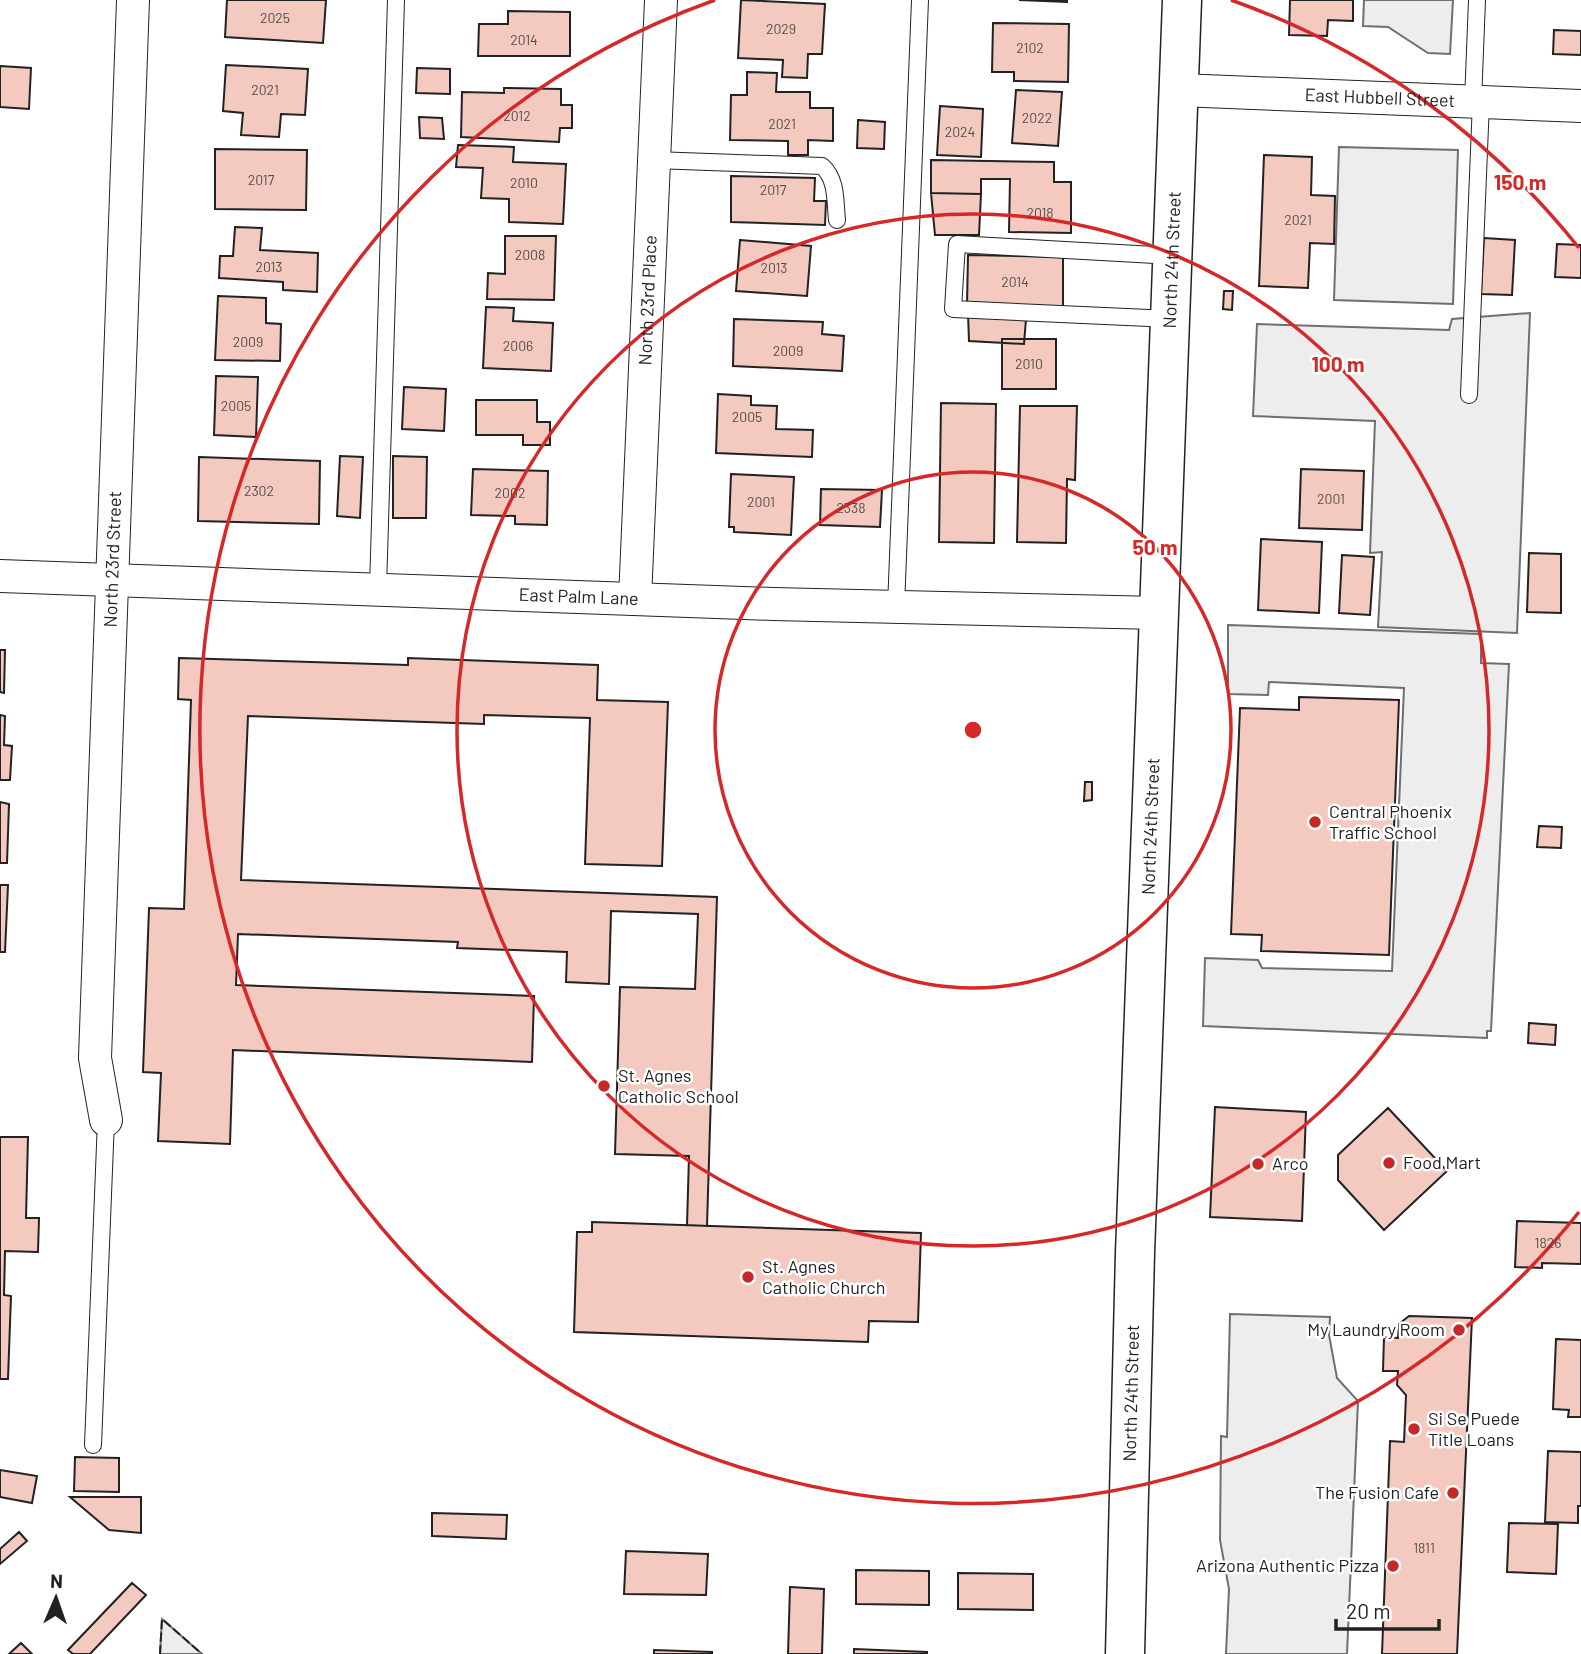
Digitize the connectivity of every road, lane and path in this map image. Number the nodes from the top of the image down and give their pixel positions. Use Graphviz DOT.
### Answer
graph roads {
  1 [pos="133,0"];
  2 [pos="396,0"];
  3 [pos="661,0"];
  4 [pos="920,0"];
  5 [pos="1182,0"];
  6 [pos="1477,0"];
  7 [pos="1179,90"];
  8 [pos="1477,102"];
  9 [pos="1581,106"];
  10 [pos="654,160"];
  11 [pos="837,220"];
  12 [pos="1173,256"];
  13 [pos="1171,318"];
  14 [pos="1469,395"];
  15 [pos="0,576"];
  16 [pos="111,581"];
  17 [pos="378,588"];
  18 [pos="635,599"];
  19 [pos="896,607"];
  20 [pos="1159,613"];
  21 [pos="106,1119"];
  22 [pos="93,1444"];
  23 [pos="1125,1654"];
  1 -- 16 [label="street, North 23rd Street"];
  2 -- 17 [label="lane"];
  3 -- 10 [label="street, North 23rd Place"];
  4 -- 19 [label="lane"];
  5 -- 7 [label="main road, North 24th Street"];
  6 -- 8 [label="lane"];
  7 -- 8 [label="street, East Hubbell Street"];
  7 -- 12 [label="main road, North 24th Street"];
  8 -- 9 [label="street, East Hubbell Street"];
  8 -- 14 [label="lane"];
  10 -- 11 [label="lane"];
  10 -- 18 [label="street, North 23rd Place"];
  12 -- 13 [label="main road, North 24th Street"];
  12 -- 13 [label="lane"];
  13 -- 20 [label="main road, North 24th Street"];
  15 -- 16 [label="street, East Palm Lane"];
  16 -- 17 [label="street, East Palm Lane"];
  16 -- 21 [label="street, North 23rd Street"];
  17 -- 18 [label="street, East Palm Lane"];
  18 -- 19 [label="street, East Palm Lane"];
  19 -- 20 [label="street, East Palm Lane"];
  20 -- 23 [label="main road, North 24th Street"];
  21 -- 22 [label="lane"];
}
